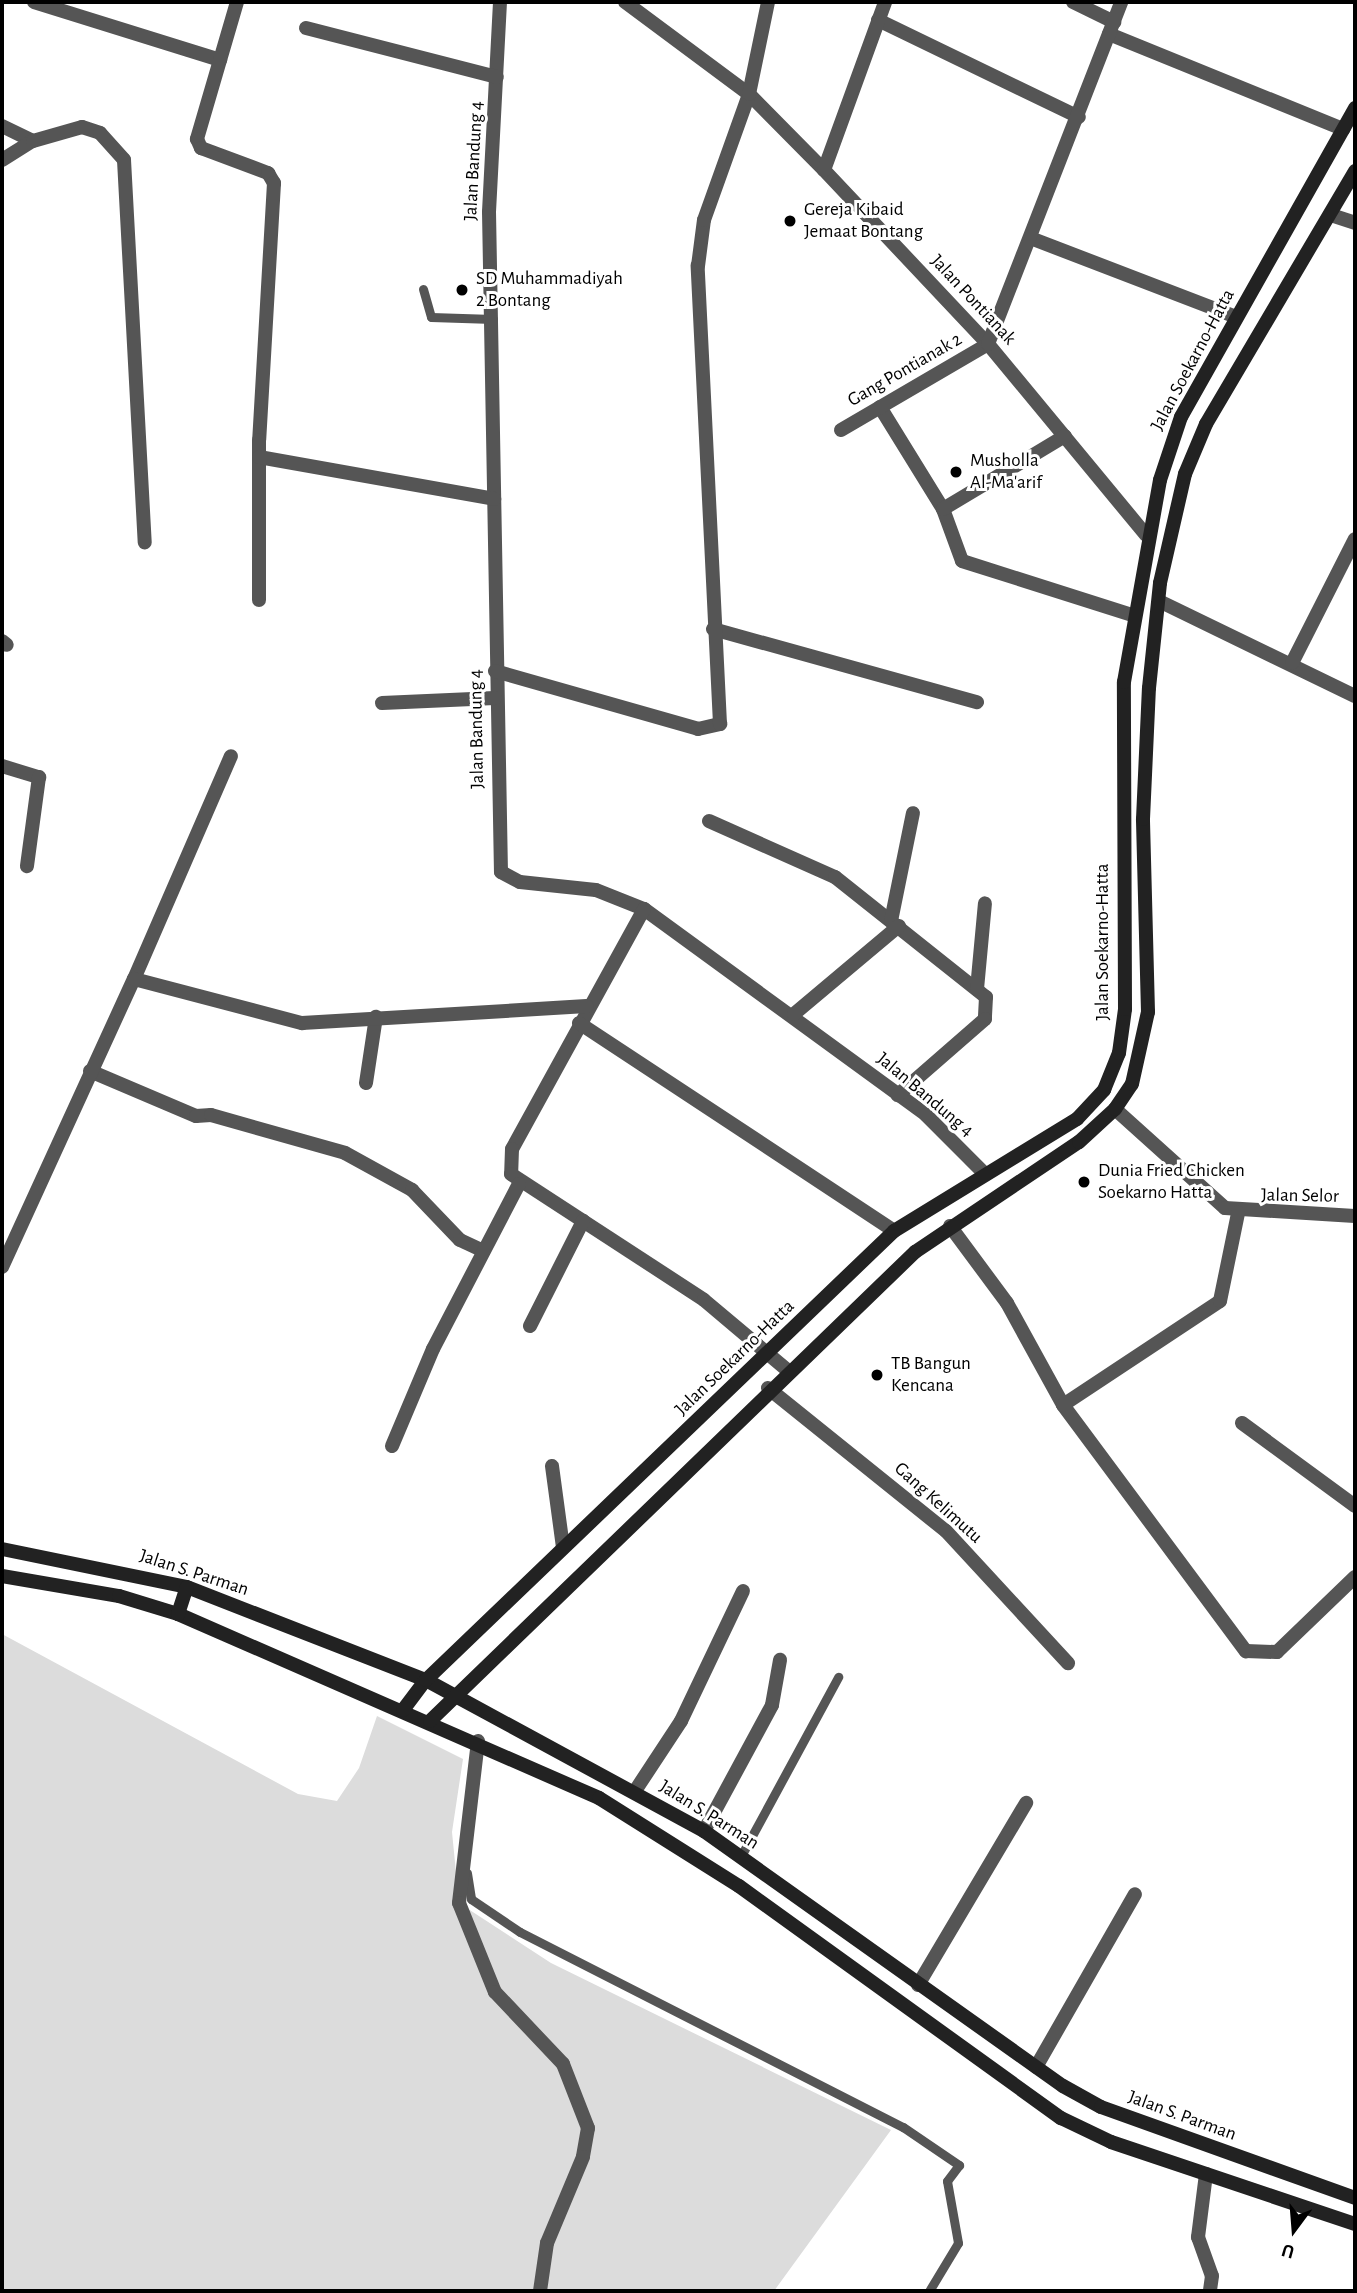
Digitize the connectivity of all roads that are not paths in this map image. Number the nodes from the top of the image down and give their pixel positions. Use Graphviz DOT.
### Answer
graph roads {
  1 [pos="34,2"];
  2 [pos="237,2"];
  3 [pos="500,2"];
  4 [pos="625,2"];
  5 [pos="768,2"];
  6 [pos="885,2"];
  7 [pos="1073,2"];
  8 [pos="1121,2"];
  9 [pos="878,20"];
  10 [pos="306,28"];
  11 [pos="1112,28"];
  12 [pos="220,60"];
  13 [pos="497,77"];
  14 [pos="749,94"];
  15 [pos="1355,108"];
  16 [pos="1079,117"];
  17 [pos="2,126"];
  18 [pos="1343,129"];
  19 [pos="33,141"];
  20 [pos="2,160"];
  21 [pos="824,170"];
  22 [pos="1355,171"];
  23 [pos="1331,215"];
  24 [pos="1355,223"];
  25 [pos="1033,239"];
  26 [pos="423,289"];
  27 [pos="1236,317"];
  28 [pos="493,319"];
  29 [pos="988,344"];
  30 [pos="880,407"];
  31 [pos="841,430"];
  32 [pos="1065,436"];
  33 [pos="259,457"];
  34 [pos="494,499"];
  35 [pos="943,509"];
  36 [pos="1146,535"];
  37 [pos="1355,539"];
  38 [pos="145,542"];
  39 [pos="1138,576"];
  40 [pos="1160,583"];
  41 [pos="260,600"];
  42 [pos="1159,601"];
  43 [pos="1132,615"];
  44 [pos="713,629"];
  45 [pos="1292,663"];
  46 [pos="495,671"];
  47 [pos="1355,696"];
  48 [pos="495,698"];
  49 [pos="977,702"];
  50 [pos="382,704"];
  51 [pos="231,756"];
  52 [pos="6,766"];
  53 [pos="913,813"];
  54 [pos="709,821"];
  55 [pos="27,866"];
  56 [pos="985,904"];
  57 [pos="644,909"];
  58 [pos="895,923"];
  59 [pos="134,979"];
  60 [pos="977,989"];
  61 [pos="586,1006"];
  62 [pos="794,1014"];
  63 [pos="376,1017"];
  64 [pos="579,1023"];
  65 [pos="91,1069"];
  66 [pos="366,1083"];
  67 [pos="898,1095"];
  68 [pos="1115,1110"];
  69 [pos="985,1174"];
  70 [pos="519,1184"];
  71 [pos="1238,1213"];
  72 [pos="1355,1216"];
  73 [pos="583,1221"];
  74 [pos="950,1226"];
  75 [pos="894,1231"];
  76 [pos="484,1251"];
  77 [pos="2,1267"];
  78 [pos="530,1326"];
  79 [pos="769,1353"];
  80 [pos="787,1370"];
  81 [pos="768,1388"];
  82 [pos="1063,1405"];
  83 [pos="1242,1423"];
  84 [pos="392,1446"];
  85 [pos="552,1466"];
  86 [pos="1355,1506"];
  87 [pos="563,1547"];
  88 [pos="2,1549"];
  89 [pos="127,1570"];
  90 [pos="2,1576"];
  91 [pos="1355,1577"];
  92 [pos="187,1587"];
  93 [pos="743,1591"];
  94 [pos="119,1596"];
  95 [pos="178,1614"];
  96 [pos="780,1660"];
  97 [pos="1068,1663"];
  98 [pos="838,1677"];
  99 [pos="426,1679"];
  100 [pos="453,1693"];
  101 [pos="403,1710"];
  102 [pos="430,1721"];
  103 [pos="478,1741"];
  104 [pos="480,1766"];
  105 [pos="635,1791"];
  106 [pos="1026,1803"];
  107 [pos="704,1831"];
  108 [pos="741,1856"];
  109 [pos="1135,1894"];
  110 [pos="918,1985"];
  111 [pos="1036,2067"];
  112 [pos="1206,2174"];
  113 [pos="1355,2198"];
  114 [pos="1355,2224"];
  115 [pos="540,2291"];
  116 [pos="929,2291"];
  117 [pos="1210,2291"];
  1 -- 12 [label="street"];
  2 -- 12 [label="street"];
  3 -- 13 [label="street, Jalan Bandung 4"];
  4 -- 14 [label="street, Jalan Pontianak"];
  5 -- 14 [label="street"];
  6 -- 9 [label="street"];
  7 -- 11 [label="street"];
  8 -- 11 [label="street"];
  9 -- 16 [label="street"];
  9 -- 21 [label="street"];
  10 -- 13 [label="street"];
  11 -- 16 [label="street"];
  11 -- 18 [label="street"];
  12 -- 33 [label="street"];
  13 -- 28 [label="street, Jalan Bandung 4"];
  14 -- 21 [label="street, Jalan Pontianak"];
  14 -- 44 [label="street"];
  15 -- 18 [label="main road, Jalan Soekarno-Hatta"];
  16 -- 25 [label="street"];
  17 -- 19 [label="street"];
  18 -- 27 [label="main road, Jalan Soekarno-Hatta"];
  19 -- 20 [label="street"];
  19 -- 38 [label="street"];
  21 -- 29 [label="street, Jalan Pontianak"];
  22 -- 23 [label="main road"];
  23 -- 24 [label="street"];
  23 -- 40 [label="main road"];
  25 -- 27 [label="street"];
  25 -- 29 [label="street"];
  26 -- 28 [label="lane"];
  27 -- 36 [label="main road, Jalan Soekarno-Hatta"];
  28 -- 34 [label="street, Jalan Bandung 4"];
  29 -- 30 [label="street, Gang Pontianak 2"];
  29 -- 32 [label="street, Jalan Pontianak"];
  30 -- 31 [label="street, Gang Pontianak 2"];
  30 -- 35 [label="street"];
  32 -- 35 [label="street"];
  32 -- 36 [label="street, Jalan Pontianak"];
  33 -- 34 [label="street"];
  33 -- 41 [label="street"];
  34 -- 46 [label="street, Jalan Bandung 4"];
  35 -- 43 [label="street"];
  36 -- 39 [label="main road, Jalan Soekarno-Hatta"];
  37 -- 45 [label="street"];
  39 -- 40 [label="main road"];
  39 -- 43 [label="main road, Jalan Soekarno-Hatta"];
  40 -- 42 [label="main road"];
  42 -- 45 [label="street"];
  42 -- 68 [label="main road"];
  43 -- 69 [label="main road, Jalan Soekarno-Hatta"];
  44 -- 46 [label="street"];
  44 -- 49 [label="street"];
  45 -- 47 [label="street"];
  46 -- 48 [label="street, Jalan Bandung 4"];
  48 -- 50 [label="street"];
  48 -- 57 [label="street, Jalan Bandung 4"];
  51 -- 59 [label="street"];
  52 -- 55 [label="street"];
  53 -- 58 [label="street"];
  54 -- 58 [label="street"];
  56 -- 60 [label="street"];
  57 -- 61 [label="street"];
  57 -- 62 [label="street, Jalan Bandung 4"];
  58 -- 60 [label="street"];
  58 -- 62 [label="street"];
  59 -- 63 [label="street"];
  59 -- 65 [label="street"];
  60 -- 67 [label="street"];
  61 -- 63 [label="street"];
  61 -- 64 [label="street"];
  62 -- 67 [label="street, Jalan Bandung 4"];
  63 -- 66 [label="street"];
  64 -- 70 [label="street"];
  64 -- 75 [label="street"];
  65 -- 76 [label="street"];
  65 -- 77 [label="street"];
  67 -- 69 [label="street, Jalan Bandung 4"];
  68 -- 71 [label="street, Jalan Selor"];
  68 -- 74 [label="main road"];
  69 -- 75 [label="main road, Jalan Soekarno-Hatta"];
  70 -- 73 [label="street"];
  70 -- 76 [label="street"];
  71 -- 72 [label="street, Jalan Selor"];
  71 -- 82 [label="street"];
  73 -- 78 [label="street"];
  73 -- 79 [label="street"];
  74 -- 80 [label="main road"];
  74 -- 82 [label="street"];
  75 -- 79 [label="main road, Jalan Soekarno-Hatta"];
  76 -- 84 [label="street"];
  79 -- 80 [label="street"];
  79 -- 87 [label="main road, Jalan Soekarno-Hatta"];
  80 -- 81 [label="main road"];
  81 -- 97 [label="street, Gang Kelimutu"];
  81 -- 100 [label="main road"];
  82 -- 91 [label="street"];
  83 -- 86 [label="street"];
  85 -- 87 [label="street"];
  87 -- 99 [label="main road, Jalan Soekarno-Hatta"];
  88 -- 89 [label="main road, Jalan S. Parman"];
  89 -- 92 [label="main road, Jalan S. Parman"];
  89 -- 94 [label="main road"];
  90 -- 94 [label="main road"];
  92 -- 95 [label="main road"];
  92 -- 99 [label="main road, Jalan S. Parman"];
  93 -- 105 [label="street"];
  94 -- 95 [label="main road"];
  95 -- 101 [label="main road"];
  96 -- 107 [label="street"];
  98 -- 108 [label="lane"];
  99 -- 100 [label="main road, Jalan S. Parman"];
  99 -- 101 [label="main road, Jalan Soekarno-Hatta"];
  100 -- 102 [label="main road"];
  100 -- 105 [label="main road, Jalan S. Parman"];
  101 -- 102 [label="main road"];
  102 -- 103 [label="main road"];
  103 -- 112 [label="main road"];
  103 -- 115 [label="street"];
  104 -- 116 [label="lane"];
  105 -- 107 [label="main road, Jalan S. Parman"];
  106 -- 110 [label="street"];
  107 -- 108 [label="main road, Jalan S. Parman"];
  108 -- 110 [label="main road, Jalan S. Parman"];
  109 -- 111 [label="street"];
  110 -- 111 [label="main road, Jalan S. Parman"];
  111 -- 113 [label="main road, Jalan S. Parman"];
  112 -- 114 [label="main road"];
  112 -- 117 [label="street"];
}
